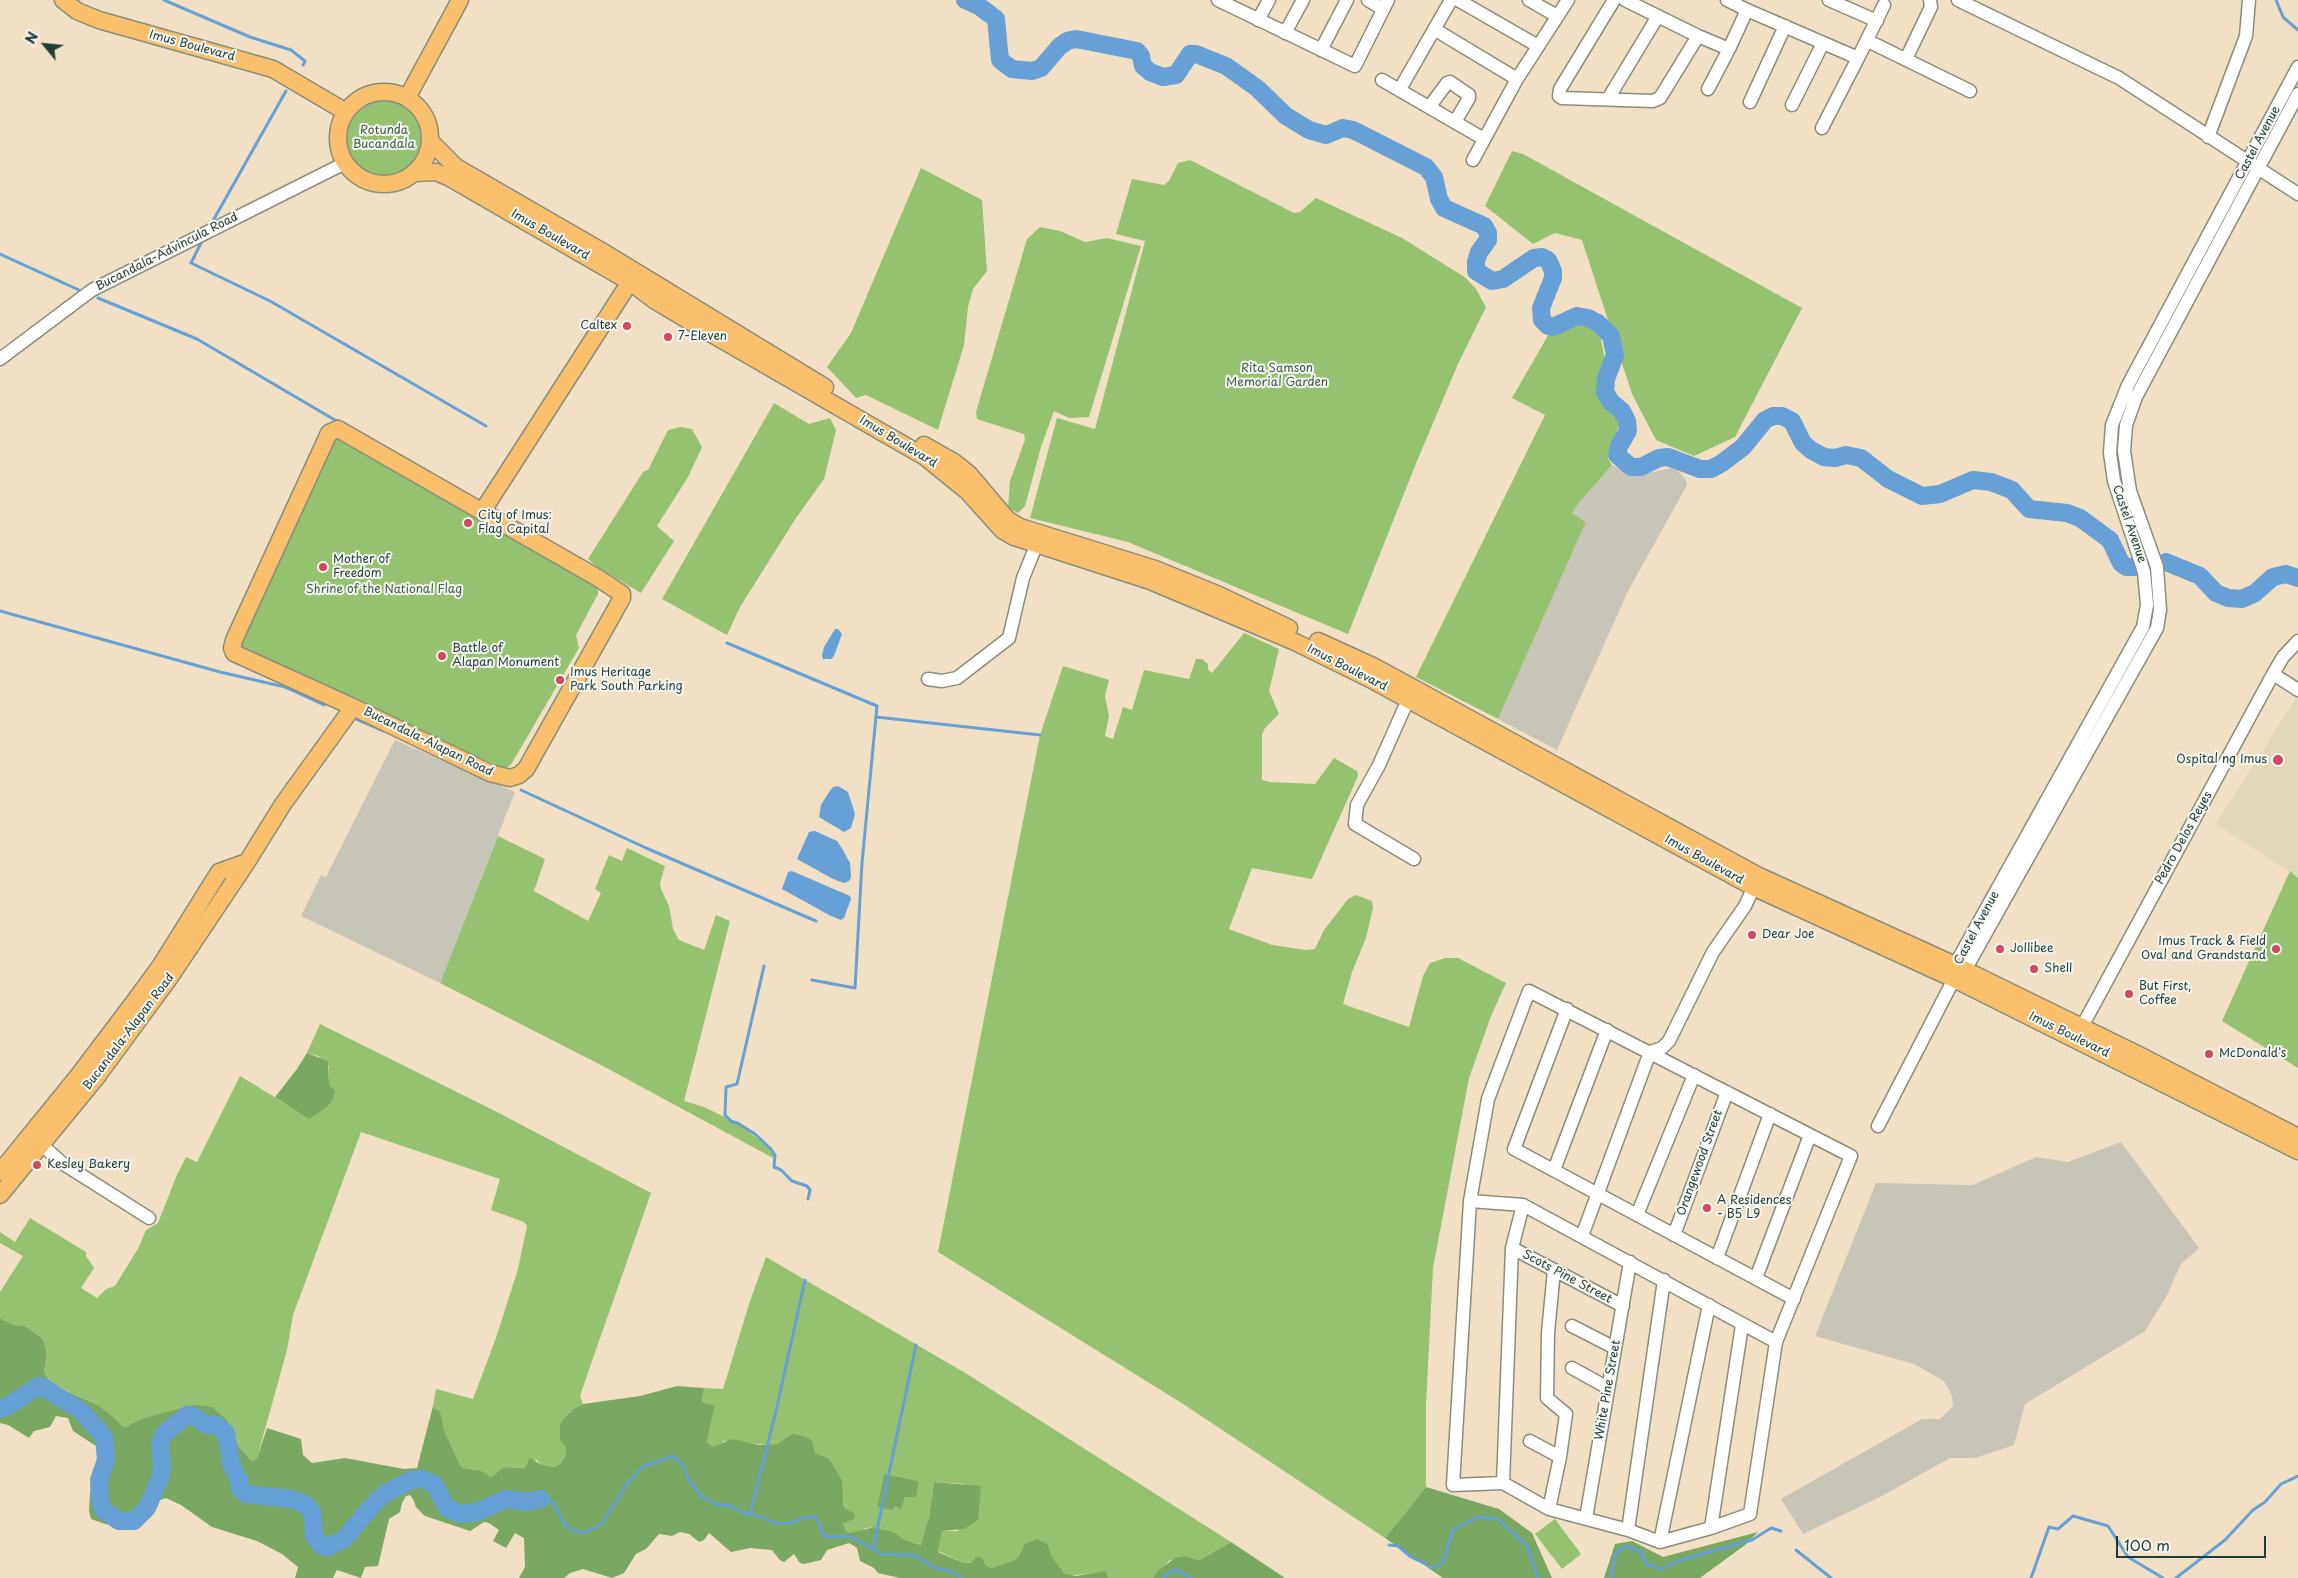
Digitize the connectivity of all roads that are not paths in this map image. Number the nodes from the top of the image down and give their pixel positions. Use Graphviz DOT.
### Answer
graph roads {
  1 [pos="63,0"];
  2 [pos="460,0"];
  3 [pos="1269,0"];
  4 [pos="1302,0"];
  5 [pos="1347,0"];
  6 [pos="1368,0"];
  7 [pos="1451,0"];
  8 [pos="1458,0"];
  9 [pos="1529,0"];
  10 [pos="1568,0"];
  11 [pos="1614,0"];
  12 [pos="1625,0"];
  13 [pos="1727,0"];
  14 [pos="1829,0"];
  15 [pos="1930,0"];
  16 [pos="1958,0"];
  17 [pos="2248,0"];
  18 [pos="1220,1"];
  19 [pos="1386,5"];
  20 [pos="1884,5"];
  21 [pos="1747,10"];
  22 [pos="1557,16"];
  23 [pos="1658,16"];
  24 [pos="1258,20"];
  25 [pos="1878,21"];
  26 [pos="1785,26"];
  27 [pos="1434,29"];
  28 [pos="1285,33"];
  29 [pos="1698,36"];
  30 [pos="1868,41"];
  31 [pos="1822,43"];
  32 [pos="1538,46"];
  33 [pos="1729,49"];
  34 [pos="1321,50"];
  35 [pos="1858,58"];
  36 [pos="1906,60"];
  37 [pos="2298,67"];
  38 [pos="1517,78"];
  39 [pos="1382,80"];
  40 [pos="1400,89"];
  41 [pos="1708,89"];
  42 [pos="1970,91"];
  43 [pos="2298,94"];
  44 [pos="407,98"];
  45 [pos="1608,99"];
  46 [pos="1750,102"];
  47 [pos="1792,105"];
  48 [pos="1430,106"];
  49 [pos="346,112"];
  50 [pos="1456,122"];
  51 [pos="1822,128"];
  52 [pos="2208,137"];
  53 [pos="1484,139"];
  54 [pos="431,142"];
  55 [pos="1473,160"];
  56 [pos="345,163"];
  57 [pos="2253,165"];
  58 [pos="415,173"];
  59 [pos="2298,194"];
  60 [pos="633,277"];
  61 [pos="0,359"];
  62 [pos="482,512"];
  63 [pos="1039,539"];
  64 [pos="2298,641"];
  65 [pos="2273,674"];
  66 [pos="928,679"];
  67 [pos="2298,690"];
  68 [pos="1411,693"];
  69 [pos="353,707"];
  70 [pos="1414,859"];
  71 [pos="247,862"];
  72 [pos="1756,881"];
  73 [pos="1958,971"];
  74 [pos="1567,1009"];
  75 [pos="1607,1030"];
  76 [pos="2078,1032"];
  77 [pos="1650,1052"];
  78 [pos="1694,1075"];
  79 [pos="1727,1092"];
  80 [pos="1770,1114"];
  81 [pos="1878,1126"];
  82 [pos="1810,1135"];
  83 [pos="2298,1137"];
  84 [pos="42,1145"];
  85 [pos="2298,1151"];
  86 [pos="1554,1170"];
  87 [pos="0,1172"];
  88 [pos="0,1194"];
  89 [pos="1597,1194"];
  90 [pos="1470,1202"];
  91 [pos="1522,1205"];
  92 [pos="1637,1215"];
  93 [pos="149,1218"];
  94 [pos="1674,1235"];
  95 [pos="1582,1236"];
  96 [pos="1512,1248"];
  97 [pos="1717,1258"];
  98 [pos="1630,1262"];
  99 [pos="1554,1270"];
  100 [pos="1756,1278"];
  101 [pos="1664,1280"];
  102 [pos="1794,1299"];
  103 [pos="1709,1305"];
  104 [pos="1622,1306"];
  105 [pos="1742,1325"];
  106 [pos="1572,1326"];
  107 [pos="1776,1342"];
  108 [pos="1615,1348"];
  109 [pos="1572,1368"];
  110 [pos="1608,1388"];
  111 [pos="1530,1441"];
  112 [pos="1560,1457"];
  113 [pos="1503,1483"];
  114 [pos="1549,1509"];
  115 [pos="1586,1518"];
  116 [pos="1712,1528"];
  117 [pos="1628,1530"];
  118 [pos="1660,1542"];
  1 -- 49 [label="main road, Imus Boulevard"];
  2 -- 44 [label="main road"];
  3 -- 24 [label="street"];
  4 -- 28 [label="street"];
  5 -- 34 [label="street"];
  6 -- 19 [label="street"];
  7 -- 27 [label="street"];
  8 -- 32 [label="street"];
  9 -- 22 [label="street"];
  10 -- 22 [label="street"];
  11 -- 45 [label="street"];
  12 -- 23 [label="street"];
  13 -- 21 [label="street"];
  14 -- 25 [label="street"];
  15 -- 36 [label="street"];
  16 -- 52 [label="street"];
  17 -- 52 [label="street"];
  18 -- 24 [label="street"];
  19 -- 34 [label="street"];
  20 -- 25 [label="street"];
  21 -- 26 [label="street"];
  21 -- 33 [label="street"];
  22 -- 32 [label="street"];
  23 -- 29 [label="street"];
  23 -- 45 [label="street"];
  24 -- 28 [label="street"];
  25 -- 30 [label="street"];
  26 -- 31 [label="street"];
  26 -- 46 [label="street"];
  27 -- 38 [label="street"];
  27 -- 40 [label="street"];
  28 -- 34 [label="street"];
  29 -- 33 [label="street"];
  29 -- 45 [label="street"];
  30 -- 35 [label="street"];
  30 -- 36 [label="street"];
  31 -- 35 [label="street"];
  31 -- 47 [label="street"];
  32 -- 38 [label="street"];
  33 -- 41 [label="street"];
  35 -- 51 [label="street"];
  36 -- 42 [label="street"];
  37 -- 57 [label="street, Castel Avenue"];
  38 -- 53 [label="street"];
  39 -- 40 [label="street"];
  40 -- 48 [label="street"];
  43 -- 57 [label="street, Castel Avenue"];
  44 -- 49 [label="main road"];
  44 -- 54 [label="main road"];
  48 -- 50 [label="street"];
  48 -- 50 [label="street"];
  49 -- 56 [label="main road"];
  50 -- 53 [label="street"];
  52 -- 57 [label="street"];
  53 -- 55 [label="street"];
  54 -- 58 [label="main road"];
  54 -- 60 [label="main road, Imus Boulevard"];
  56 -- 58 [label="main road"];
  56 -- 61 [label="street, Bucandala-Advincula Road"];
  57 -- 59 [label="street"];
  57 -- 73 [label="street, Castel Avenue"];
  58 -- 60 [label="main road, Imus Boulevard"];
  60 -- 62 [label="main road"];
  60 -- 63 [label="main road, Imus Boulevard"];
  62 -- 69 [label="main road, Bucandala-Alapan Road"];
  62 -- 69 [label="main road, Bucandala-Alapan Road"];
  63 -- 66 [label="street"];
  63 -- 68 [label="main road, Imus Boulevard"];
  64 -- 65 [label="street, Pedro Delos Reyes"];
  65 -- 67 [label="street"];
  65 -- 76 [label="street, Pedro Delos Reyes"];
  68 -- 70 [label="street"];
  68 -- 72 [label="main road, Imus Boulevard"];
  69 -- 71 [label="main road, Bucandala-Alapan Road"];
  71 -- 84 [label="main road, Bucandala-Alapan Road"];
  71 -- 87 [label="main road, Bucandala-Alapan Road"];
  72 -- 73 [label="main road, Imus Boulevard"];
  72 -- 77 [label="street"];
  73 -- 76 [label="main road, Imus Boulevard"];
  73 -- 81 [label="street, Castel Avenue"];
  74 -- 75 [label="street"];
  74 -- 86 [label="street"];
  74 -- 90 [label="street"];
  75 -- 77 [label="street"];
  75 -- 86 [label="street"];
  76 -- 83 [label="main road, Imus Boulevard"];
  76 -- 85 [label="main road, Imus Boulevard"];
  77 -- 78 [label="street"];
  77 -- 89 [label="street"];
  78 -- 79 [label="street"];
  78 -- 92 [label="street"];
  79 -- 80 [label="street"];
  79 -- 94 [label="street, Orangewood Street"];
  80 -- 82 [label="street"];
  80 -- 97 [label="street"];
  82 -- 100 [label="street"];
  82 -- 102 [label="street"];
  84 -- 88 [label="main road, Bucandala-Alapan Road"];
  84 -- 93 [label="street"];
  86 -- 89 [label="street"];
  89 -- 92 [label="street"];
  89 -- 95 [label="street"];
  90 -- 91 [label="street"];
  90 -- 113 [label="street"];
  91 -- 95 [label="street"];
  91 -- 96 [label="street"];
  92 -- 94 [label="street"];
  94 -- 97 [label="street"];
  95 -- 98 [label="street"];
  96 -- 99 [label="street, Scots Pine Street"];
  96 -- 113 [label="street"];
  97 -- 100 [label="street"];
  98 -- 101 [label="street"];
  98 -- 104 [label="street, White Pine Street"];
  99 -- 104 [label="street, Scots Pine Street"];
  99 -- 112 [label="street"];
  100 -- 102 [label="street"];
  101 -- 103 [label="street"];
  101 -- 117 [label="street"];
  102 -- 107 [label="street"];
  103 -- 105 [label="street"];
  103 -- 118 [label="street"];
  104 -- 108 [label="street, White Pine Street"];
  105 -- 107 [label="street"];
  105 -- 116 [label="street"];
  106 -- 108 [label="street"];
  107 -- 116 [label="street"];
  108 -- 110 [label="street, White Pine Street"];
  109 -- 110 [label="street"];
  110 -- 115 [label="street, White Pine Street"];
  111 -- 112 [label="street"];
  112 -- 114 [label="street"];
  113 -- 114 [label="street"];
  114 -- 115 [label="street"];
  115 -- 117 [label="street"];
  116 -- 118 [label="street"];
  117 -- 118 [label="street"];
}
